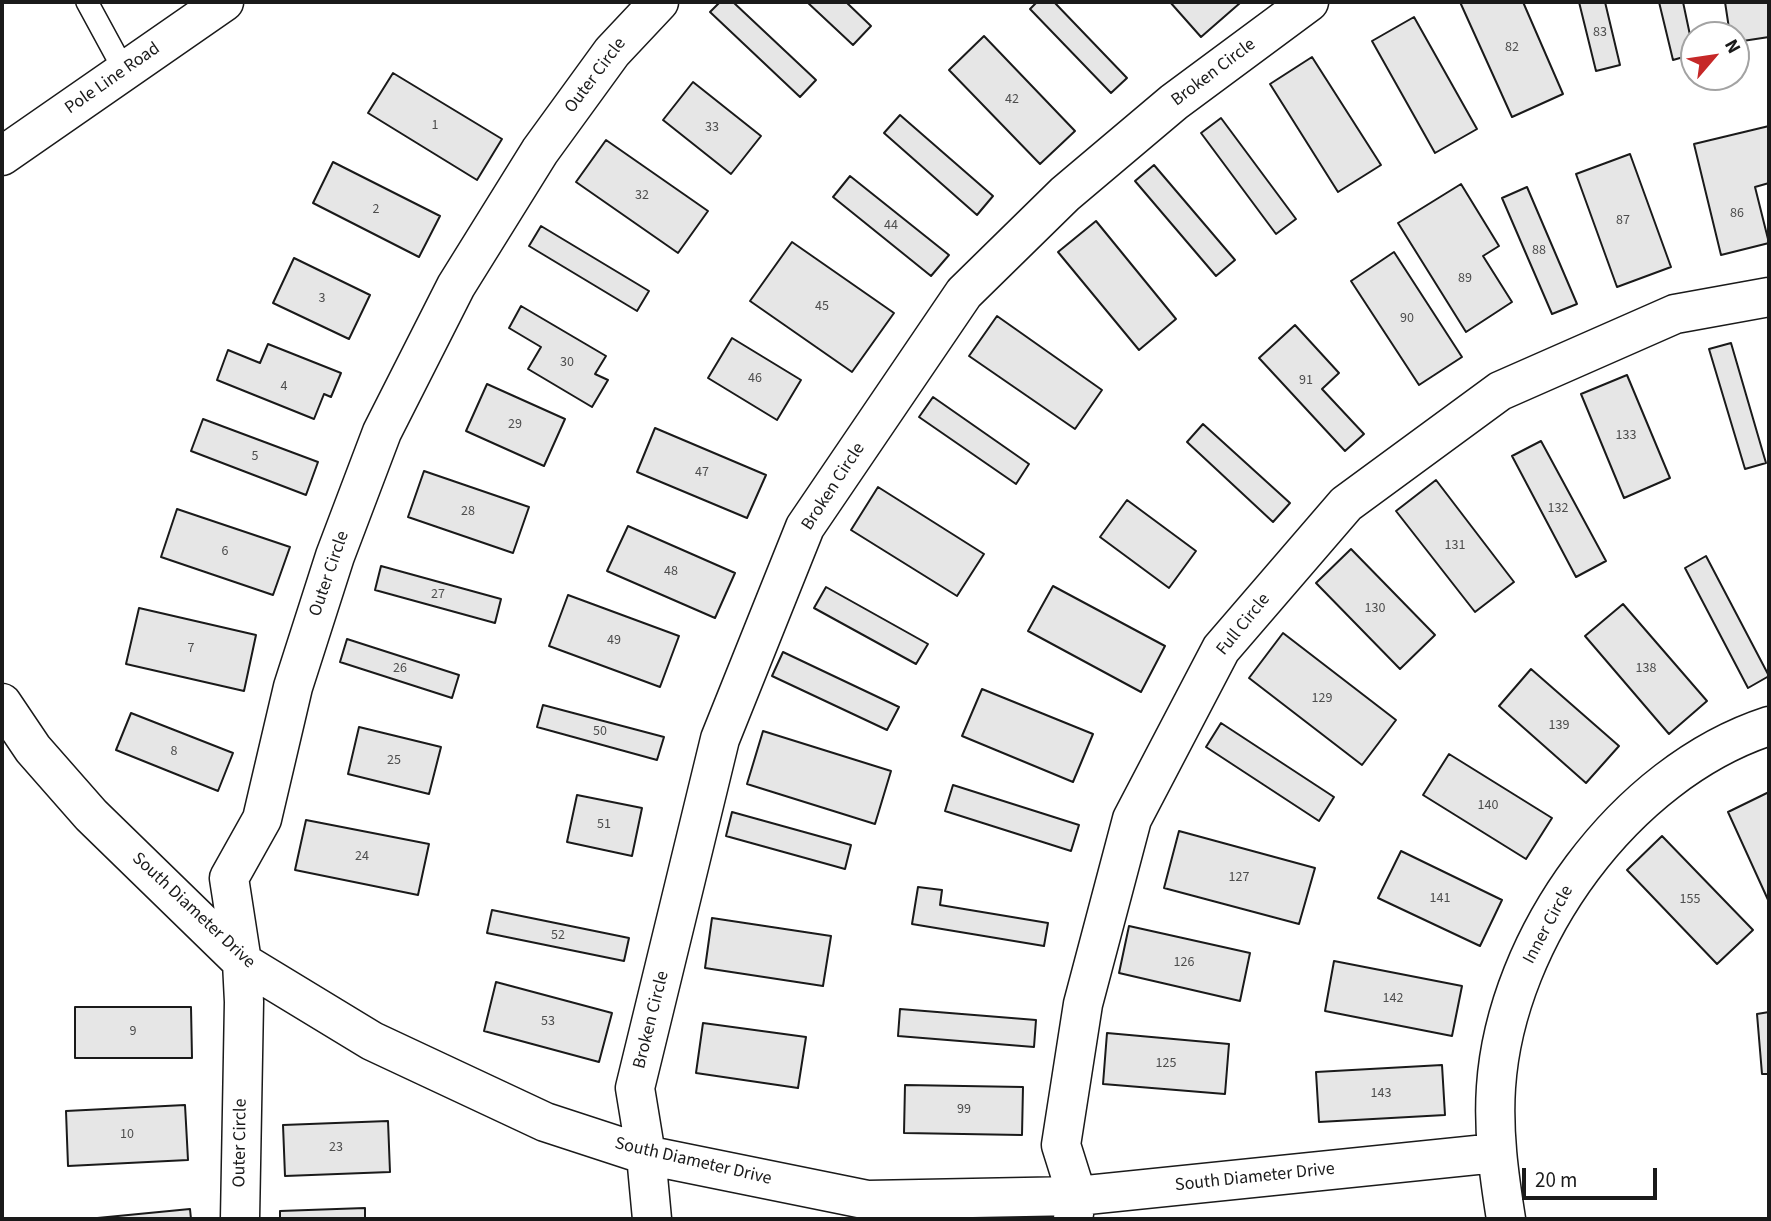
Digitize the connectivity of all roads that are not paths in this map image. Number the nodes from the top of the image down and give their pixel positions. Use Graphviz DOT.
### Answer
graph roads {
  1 [pos="86,2"];
  2 [pos="224,2"];
  3 [pos="659,2"];
  4 [pos="1309,2"];
  5 [pos="125,72"];
  6 [pos="2,156"];
  7 [pos="1769,297"];
  8 [pos="2,703"];
  9 [pos="1769,726"];
  10 [pos="242,962"];
  11 [pos="1496,1153"];
  12 [pos="646,1155"];
  13 [pos="1075,1208"];
  14 [pos="240,1219"];
  15 [pos="652,1219"];
  16 [pos="1506,1219"];
  1 -- 5 [label="lane"];
  2 -- 5 [label="street, Pole Line Road"];
  3 -- 10 [label="street, Outer Circle"];
  4 -- 12 [label="street, Broken Circle"];
  5 -- 6 [label="street, Pole Line Road"];
  7 -- 13 [label="street, Full Circle"];
  8 -- 10 [label="street, South Diameter Drive"];
  9 -- 11 [label="street, Inner Circle"];
  10 -- 12 [label="street, South Diameter Drive"];
  10 -- 14 [label="street, Outer Circle"];
  11 -- 13 [label="street, South Diameter Drive"];
  11 -- 16 [label="street, Inner Circle"];
  12 -- 13 [label="street, South Diameter Drive"];
  12 -- 15 [label="street, Broken Circle"];
}
